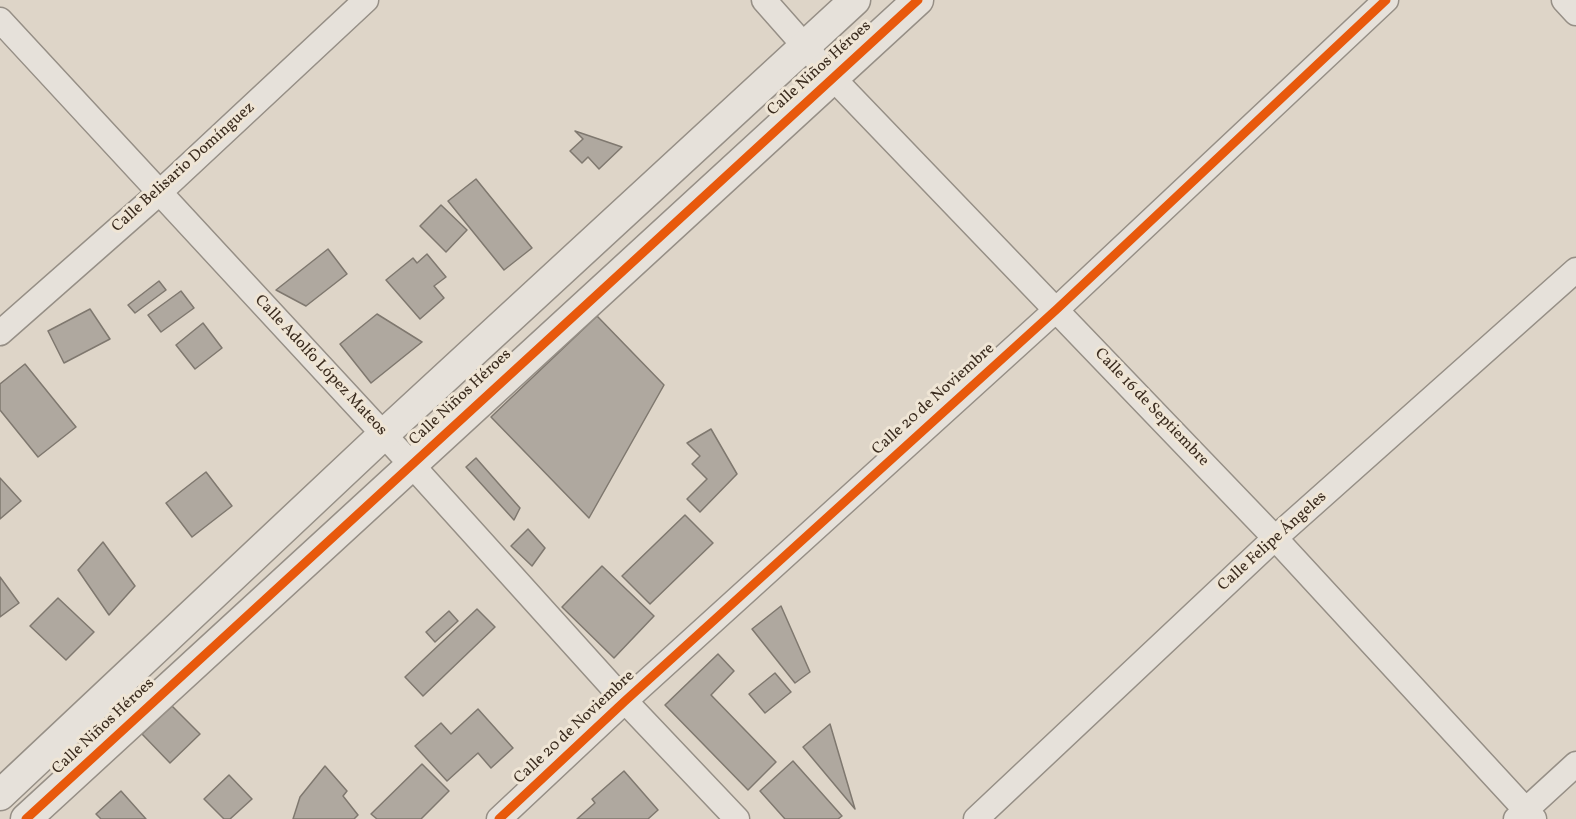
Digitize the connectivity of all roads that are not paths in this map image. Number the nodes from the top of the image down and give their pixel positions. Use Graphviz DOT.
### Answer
graph roads {
  1 [pos="366,0"];
  2 [pos="764,0"];
  3 [pos="855,0"];
  4 [pos="918,0"];
  5 [pos="1386,0"];
  6 [pos="1564,0"];
  7 [pos="1576,13"];
  8 [pos="0,20"];
  9 [pos="806,46"];
  10 [pos="832,77"];
  11 [pos="159,193"];
  12 [pos="1576,270"];
  13 [pos="1057,309"];
  14 [pos="0,333"];
  15 [pos="383,435"];
  16 [pos="411,464"];
  17 [pos="1275,538"];
  18 [pos="625,701"];
  19 [pos="1576,764"];
  20 [pos="0,795"];
  21 [pos="1526,816"];
  22 [pos="26,819"];
  23 [pos="499,819"];
  24 [pos="737,819"];
  25 [pos="976,819"];
  1 -- 11 [label="street, Calle Belisario Domínguez"];
  2 -- 9 [label="street, Calle 16 de Septiembre"];
  3 -- 9 [label="street, Calle Niños Héroes"];
  4 -- 10 [label="street, Calle Niños Héroes"];
  5 -- 13 [label="street, Calle 20 de Noviembre"];
  6 -- 7 [label="street"];
  8 -- 11 [label="street, Calle Adolfo López Mateos"];
  9 -- 10 [label="street, Calle 16 de Septiembre"];
  9 -- 15 [label="street, Calle Niños Héroes"];
  10 -- 13 [label="street, Calle 16 de Septiembre"];
  10 -- 16 [label="street, Calle Niños Héroes"];
  11 -- 14 [label="street, Calle Belisario Domínguez"];
  11 -- 15 [label="street, Calle Adolfo López Mateos"];
  12 -- 17 [label="street, Calle Felipe Ángeles"];
  13 -- 17 [label="street, Calle 16 de Septiembre"];
  13 -- 18 [label="street, Calle 20 de Noviembre"];
  15 -- 16 [label="street, Calle Adolfo López Mateos"];
  15 -- 20 [label="street, Calle Niños Héroes"];
  16 -- 18 [label="street, Calle Adolfo López Mateos"];
  16 -- 22 [label="street, Calle Niños Héroes"];
  17 -- 21 [label="street, Calle 16 de Septiembre"];
  17 -- 25 [label="street, Calle Felipe Ángeles"];
  18 -- 23 [label="street, Calle 20 de Noviembre"];
  18 -- 24 [label="street, Calle Adolfo López Mateos"];
  19 -- 21 [label="street"];
}
